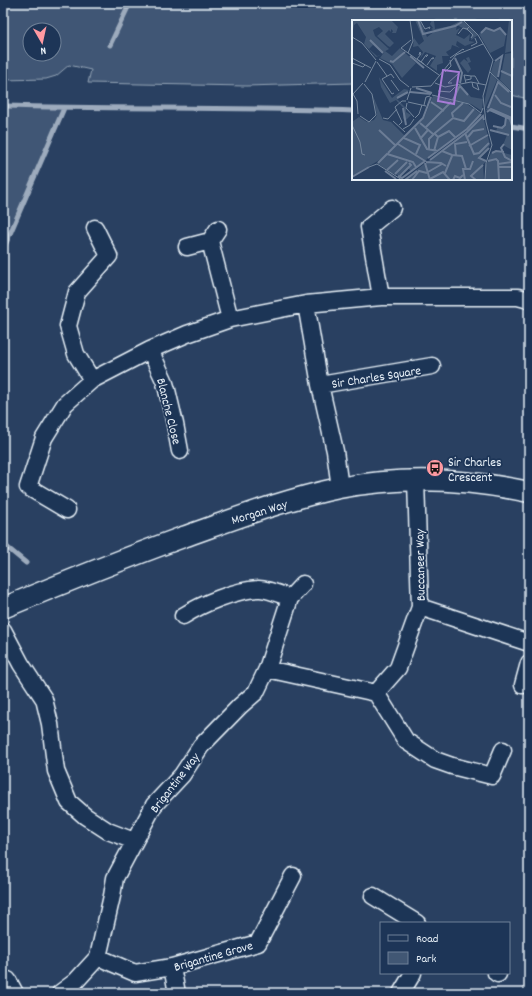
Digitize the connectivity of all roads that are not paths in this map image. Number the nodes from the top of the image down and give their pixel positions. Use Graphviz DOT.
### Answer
graph roads {
  1 [pos="392,208"];
  2 [pos="95,228"];
  3 [pos="187,248"];
  4 [pos="381,297"];
  5 [pos="529,300"];
  6 [pos="306,304"];
  7 [pos="230,319"];
  8 [pos="150,350"];
  9 [pos="432,366"];
  10 [pos="92,380"];
  11 [pos="320,385"];
  12 [pos="180,451"];
  13 [pos="416,480"];
  14 [pos="340,488"];
  15 [pos="529,492"];
  16 [pos="67,510"];
  17 [pos="303,584"];
  18 [pos="290,598"];
  19 [pos="420,607"];
  20 [pos="3,608"];
  21 [pos="183,616"];
  22 [pos="3,630"];
  23 [pos="529,643"];
  24 [pos="529,663"];
  25 [pos="267,668"];
  26 [pos="523,685"];
  27 [pos="376,693"];
  28 [pos="503,750"];
  29 [pos="134,841"];
  30 [pos="293,876"];
  31 [pos="373,896"];
  32 [pos="415,922"];
  33 [pos="98,956"];
  34 [pos="172,967"];
  35 [pos="412,974"];
  36 [pos="60,993"];
  37 [pos="177,993"];
  38 [pos="400,993"];
  1 -- 4 [label="street"];
  2 -- 10 [label="street"];
  3 -- 7 [label="street"];
  4 -- 5 [label="street"];
  4 -- 6 [label="street"];
  6 -- 7 [label="street"];
  6 -- 11 [label="street"];
  7 -- 8 [label="street"];
  8 -- 10 [label="street"];
  8 -- 12 [label="street, Blanche Close"];
  9 -- 11 [label="street, Sir Charles Square"];
  10 -- 16 [label="street"];
  11 -- 14 [label="street"];
  13 -- 14 [label="street, Morgan Way"];
  13 -- 15 [label="street, Morgan Way"];
  13 -- 19 [label="street, Buccaneer Way"];
  14 -- 20 [label="street, Morgan Way"];
  17 -- 18 [label="street, Brigantine Way"];
  18 -- 21 [label="street"];
  18 -- 25 [label="street, Brigantine Way"];
  19 -- 23 [label="street"];
  19 -- 27 [label="street, Buccaneer Way"];
  22 -- 29 [label="street"];
  24 -- 26 [label="street"];
  25 -- 27 [label="street"];
  25 -- 29 [label="street, Brigantine Way"];
  27 -- 28 [label="street"];
  29 -- 33 [label="street, Brigantine Way"];
  30 -- 34 [label="street, Brigantine Grove"];
  31 -- 32 [label="street"];
  33 -- 34 [label="street, Brigantine Grove"];
  33 -- 36 [label="street, Brigantine Way"];
  34 -- 37 [label="street"];
  35 -- 38 [label="street"];
}
